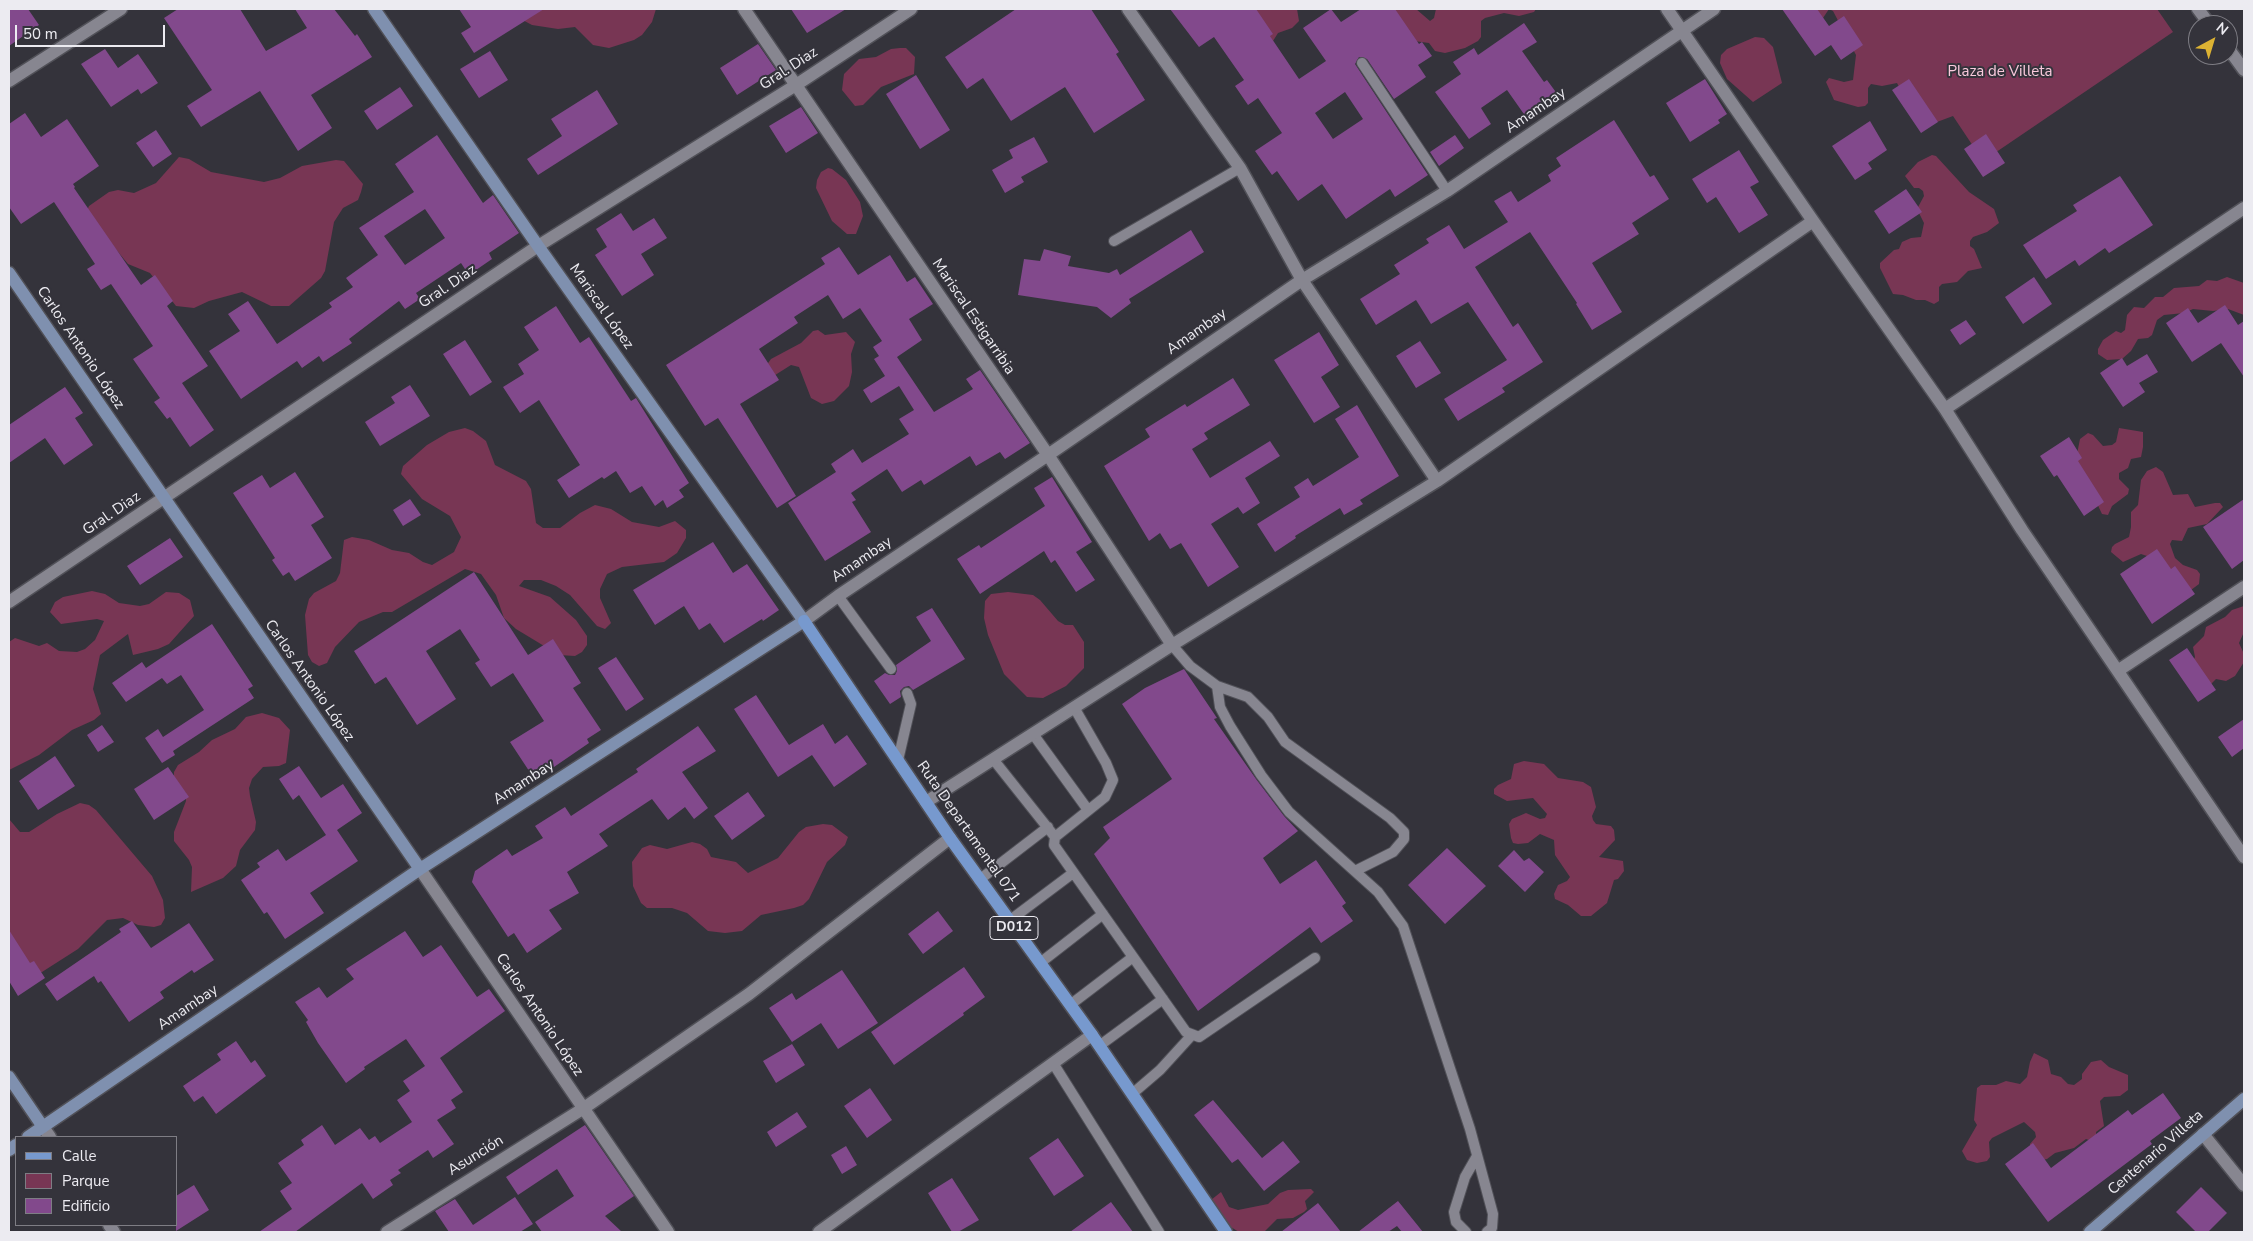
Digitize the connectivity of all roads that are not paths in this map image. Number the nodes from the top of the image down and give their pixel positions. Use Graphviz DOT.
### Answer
graph roads {
  1 [pos="121,9"];
  2 [pos="374,9"];
  3 [pos="744,9"];
  4 [pos="911,9"];
  5 [pos="1128,9"];
  6 [pos="1667,9"];
  7 [pos="1714,9"];
  8 [pos="1683,31"];
  9 [pos="1362,63"];
  10 [pos="9,81"];
  11 [pos="796,85"];
  12 [pos="1240,168"];
  13 [pos="1447,191"];
  14 [pos="2244,208"];
  15 [pos="1813,222"];
  16 [pos="1114,241"];
  17 [pos="538,246"];
  18 [pos="9,273"];
  19 [pos="1302,280"];
  20 [pos="1945,409"];
  21 [pos="1048,455"];
  22 [pos="1437,481"];
  23 [pos="164,500"];
  24 [pos="2244,587"];
  25 [pos="838,596"];
  26 [pos="9,602"];
  27 [pos="804,622"];
  28 [pos="1172,645"];
  29 [pos="890,669"];
  30 [pos="2119,670"];
  31 [pos="1217,686"];
  32 [pos="907,693"];
  33 [pos="1074,709"];
  34 [pos="1033,734"];
  35 [pos="993,759"];
  36 [pos="898,760"];
  37 [pos="926,802"];
  38 [pos="1088,810"];
  39 [pos="1048,827"];
  40 [pos="1055,837"];
  41 [pos="950,838"];
  42 [pos="2244,857"];
  43 [pos="420,870"];
  44 [pos="1357,870"];
  45 [pos="1074,873"];
  46 [pos="979,880"];
  47 [pos="1103,914"];
  48 [pos="1009,921"];
  49 [pos="1133,958"];
  50 [pos="1315,958"];
  51 [pos="1040,963"];
  52 [pos="1163,999"];
  53 [pos="1070,1005"];
  54 [pos="1191,1036"];
  55 [pos="1095,1040"];
  56 [pos="1053,1063"];
  57 [pos="9,1077"];
  58 [pos="1132,1094"];
  59 [pos="2244,1099"];
  60 [pos="584,1108"];
  61 [pos="46,1132"];
  62 [pos="2203,1134"];
  63 [pos="32,1136"];
  64 [pos="1477,1156"];
  65 [pos="2244,1185"];
  66 [pos="386,1232"];
  67 [pos="668,1232"];
  68 [pos="819,1232"];
  69 [pos="1159,1232"];
  70 [pos="1226,1232"];
  71 [pos="1466,1232"];
  72 [pos="1487,1232"];
  73 [pos="2090,1232"];
  1 -- 10 [label="street"];
  2 -- 17 [label="main road, Mariscal López"];
  3 -- 11 [label="street, Mariscal Estigarribia"];
  4 -- 11 [label="street, Gral. Diaz"];
  5 -- 12 [label="street"];
  6 -- 8 [label="street"];
  7 -- 8 [label="street, Amambay"];
  8 -- 13 [label="street, Amambay"];
  8 -- 15 [label="street"];
  9 -- 13 [label="lane"];
  11 -- 17 [label="street, Gral. Diaz"];
  11 -- 21 [label="street, Mariscal Estigarribia"];
  12 -- 16 [label="lane"];
  12 -- 19 [label="street"];
  13 -- 19 [label="street, Amambay"];
  14 -- 20 [label="street"];
  15 -- 20 [label="street"];
  15 -- 22 [label="street"];
  17 -- 23 [label="street, Gral. Diaz"];
  17 -- 27 [label="main road, Mariscal López"];
  18 -- 23 [label="main road, Carlos Antonio López"];
  19 -- 21 [label="street, Amambay"];
  19 -- 22 [label="street"];
  20 -- 30 [label="street"];
  21 -- 25 [label="street, Amambay"];
  21 -- 28 [label="street, Mariscal Estigarribia"];
  22 -- 28 [label="street"];
  23 -- 26 [label="street, Gral. Diaz"];
  23 -- 43 [label="main road, Carlos Antonio López"];
  24 -- 30 [label="street"];
  25 -- 27 [label="street, Amambay"];
  25 -- 29 [label="lane"];
  27 -- 36 [label="main road, Ruta Departamental 071 / D012"];
  27 -- 43 [label="main road, Amambay"];
  28 -- 31 [label="lane"];
  28 -- 33 [label="street"];
  30 -- 42 [label="street"];
  31 -- 44 [label="lane"];
  31 -- 44 [label="lane"];
  32 -- 36 [label="lane"];
  33 -- 34 [label="street"];
  33 -- 38 [label="lane"];
  34 -- 35 [label="street"];
  34 -- 38 [label="lane"];
  35 -- 37 [label="street"];
  35 -- 39 [label="lane"];
  36 -- 37 [label="main road, Ruta Departamental 071 / D012"];
  37 -- 41 [label="main road, Ruta Departamental 071 / D012"];
  38 -- 40 [label="lane"];
  39 -- 40 [label="lane"];
  39 -- 46 [label="lane"];
  40 -- 45 [label="lane"];
  41 -- 46 [label="main road, Ruta Departamental 071 / D012"];
  41 -- 60 [label="street, Asunción"];
  43 -- 60 [label="street, Carlos Antonio López"];
  43 -- 61 [label="main road, Amambay"];
  44 -- 64 [label="lane"];
  45 -- 47 [label="lane"];
  45 -- 48 [label="lane"];
  46 -- 48 [label="main road, Ruta Departamental 071 / D012"];
  47 -- 49 [label="lane"];
  47 -- 51 [label="lane"];
  48 -- 51 [label="main road, Ruta Departamental 071 / D012"];
  49 -- 52 [label="lane"];
  49 -- 53 [label="lane"];
  50 -- 54 [label="lane"];
  51 -- 53 [label="main road, Ruta Departamental 071 / D012"];
  52 -- 54 [label="lane"];
  52 -- 55 [label="lane"];
  53 -- 55 [label="main road, Ruta Departamental 071 / D012"];
  54 -- 58 [label="lane"];
  55 -- 56 [label="street"];
  55 -- 58 [label="main road, Ruta Departamental 071 / D012"];
  56 -- 68 [label="street"];
  56 -- 69 [label="lane"];
  57 -- 61 [label="main road"];
  58 -- 70 [label="main road, Ruta Departamental 071 / D012"];
  59 -- 62 [label="main road, Centenario Villeta"];
  60 -- 66 [label="street, Asunción"];
  60 -- 67 [label="street, Carlos Antonio López"];
  61 -- 63 [label="main road, Amambay"];
  62 -- 65 [label="street"];
  62 -- 73 [label="main road, Centenario Villeta"];
  64 -- 71 [label="lane"];
  64 -- 72 [label="lane"];
}
